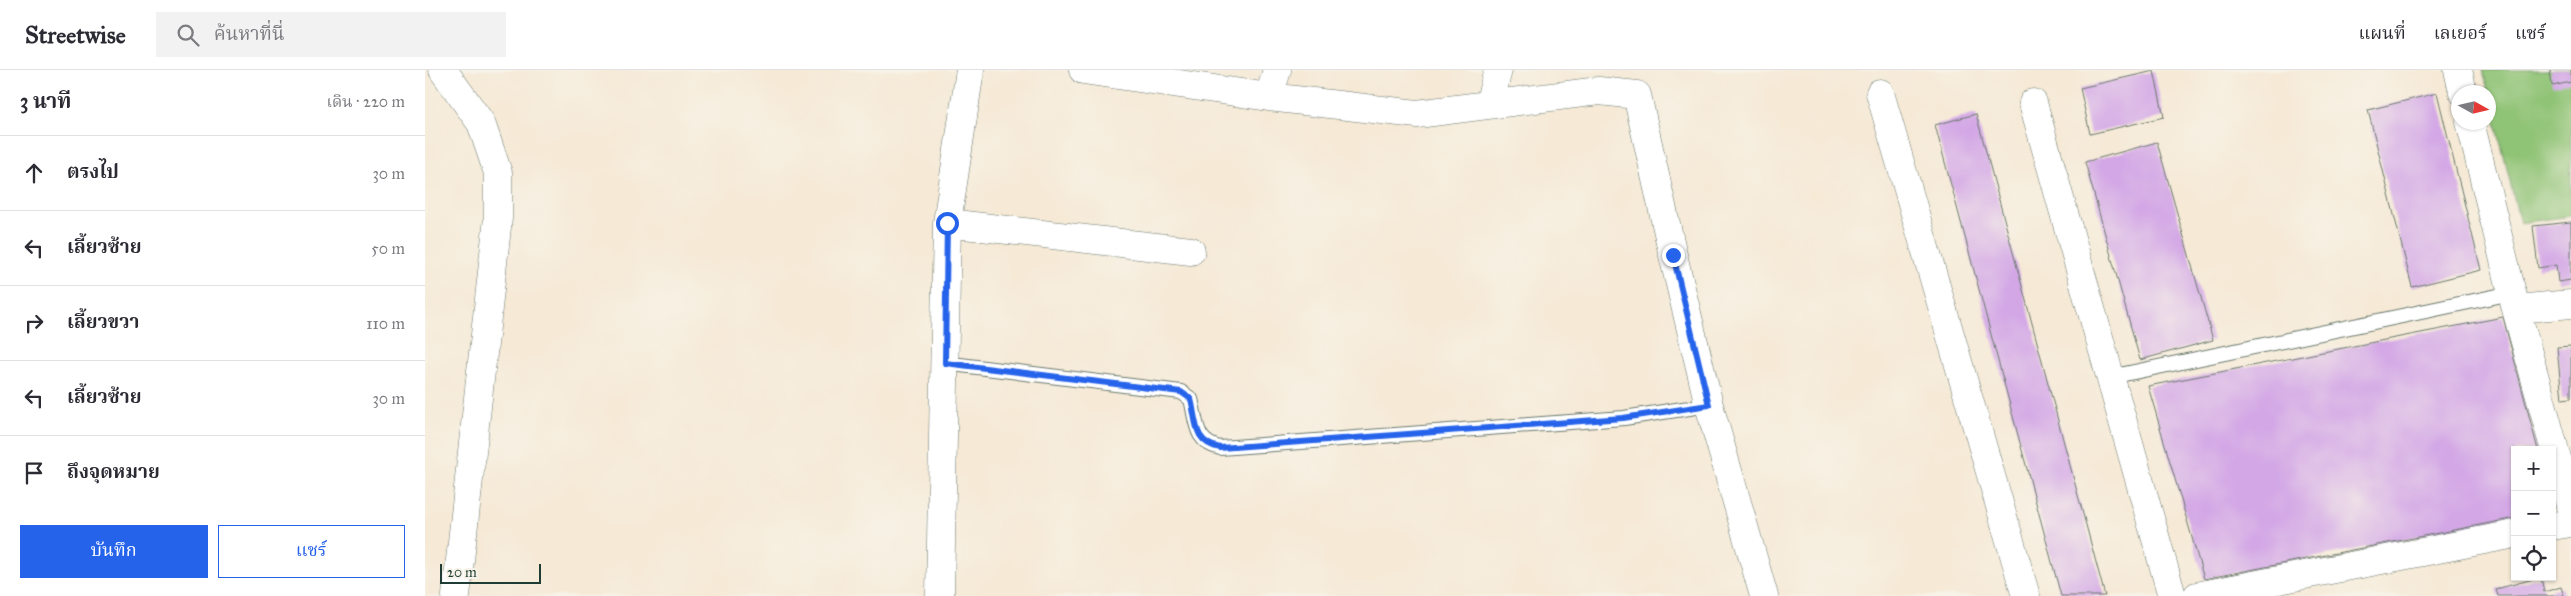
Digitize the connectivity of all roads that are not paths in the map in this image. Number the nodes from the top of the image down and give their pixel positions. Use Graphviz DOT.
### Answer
graph roads {
  1 [pos="443,70"];
  2 [pos="970,70"];
  3 [pos="1083,70"];
  4 [pos="1277,70"];
  5 [pos="1498,70"];
  6 [pos="2458,70"];
  7 [pos="2461,85"];
  8 [pos="1880,94"];
  9 [pos="1269,97"];
  10 [pos="2033,104"];
  11 [pos="1489,105"];
  12 [pos="2472,130"];
  13 [pos="947,223"];
  14 [pos="1191,251"];
  15 [pos="2514,301"];
  16 [pos="2571,304"];
  17 [pos="945,363"];
  18 [pos="2110,377"];
  19 [pos="1709,405"];
  20 [pos="2571,509"];
  21 [pos="2571,522"];
  22 [pos="2556,525"];
  23 [pos="2511,535"];
  24 [pos="456,596"];
  25 [pos="940,596"];
  26 [pos="1764,596"];
  27 [pos="2026,596"];
  28 [pos="2172,596"];
  29 [pos="2197,596"];
  1 -- 24 [label="street"];
  2 -- 13 [label="street"];
  3 -- 9 [label="street"];
  4 -- 9 [label="street"];
  5 -- 11 [label="street"];
  6 -- 7 [label="street"];
  8 -- 27 [label="street"];
  9 -- 11 [label="street"];
  10 -- 18 [label="street"];
  11 -- 19 [label="street"];
  12 -- 15 [label="street"];
  13 -- 14 [label="street"];
  13 -- 17 [label="street"];
  15 -- 16 [label="street"];
  15 -- 18 [label="lane"];
  15 -- 20 [label="street"];
  17 -- 19 [label="lane"];
  17 -- 25 [label="street"];
  18 -- 28 [label="street"];
  19 -- 26 [label="street"];
  21 -- 22 [label="street"];
  23 -- 29 [label="street"];
}
